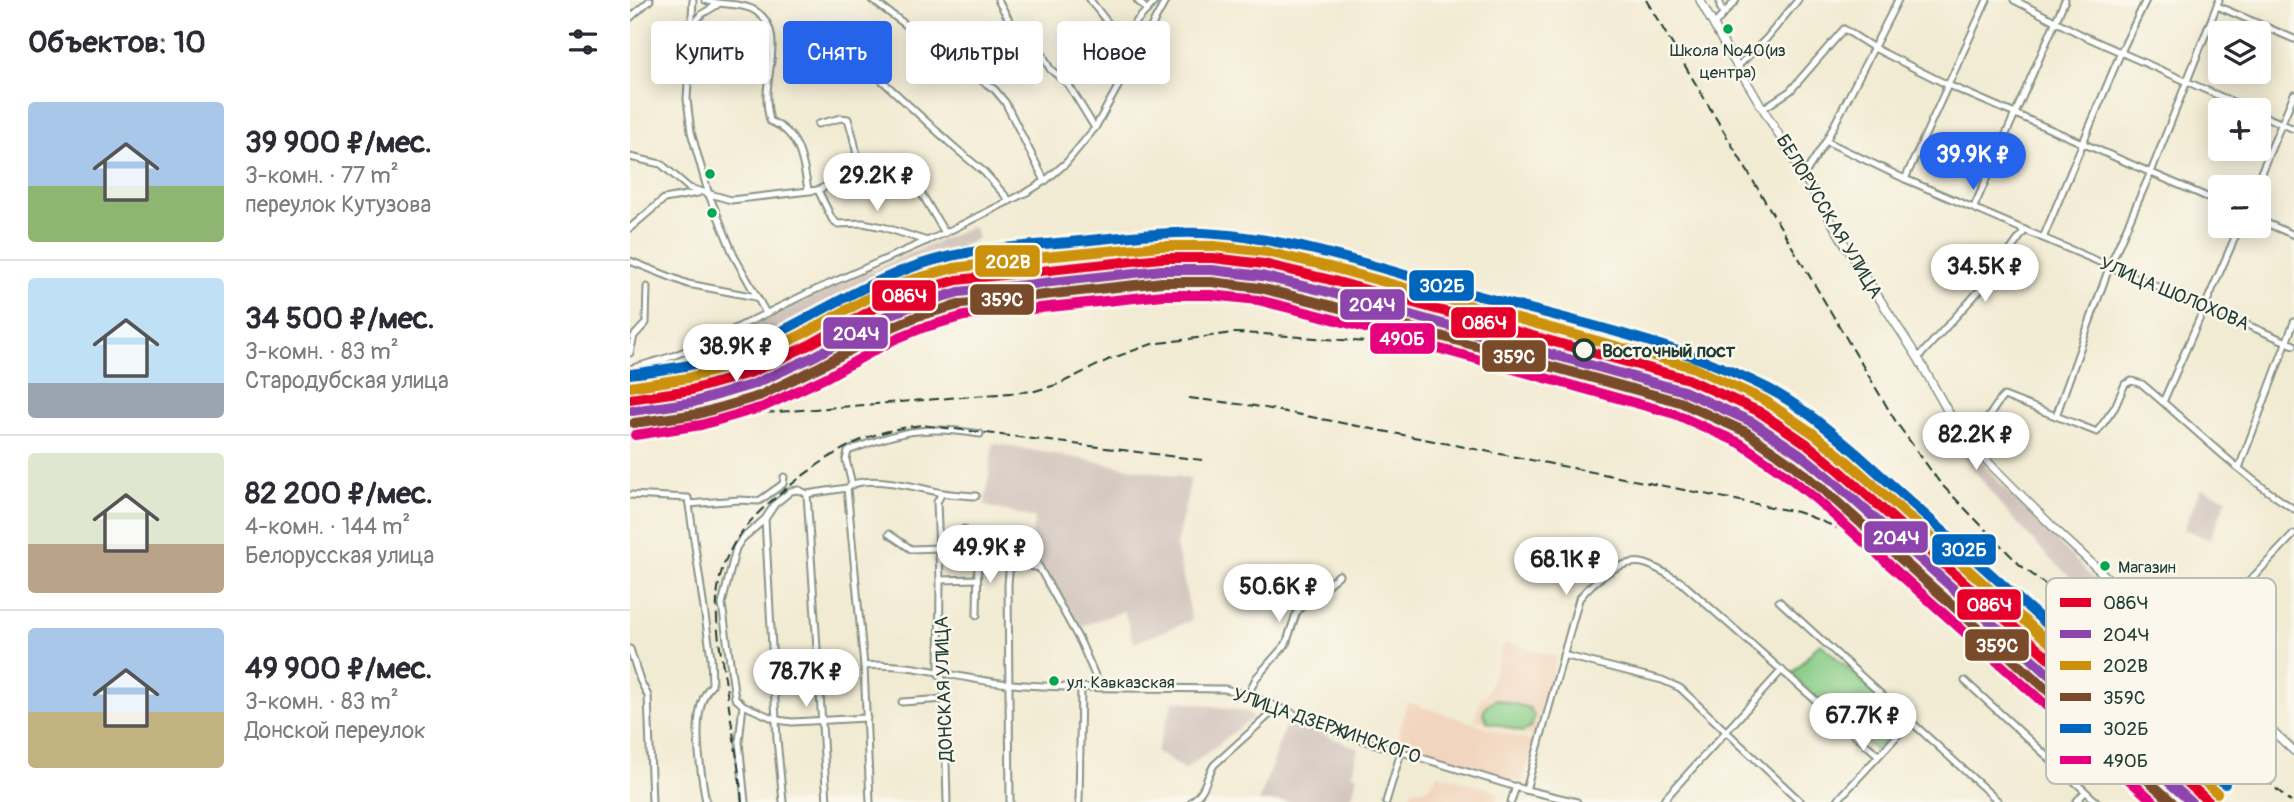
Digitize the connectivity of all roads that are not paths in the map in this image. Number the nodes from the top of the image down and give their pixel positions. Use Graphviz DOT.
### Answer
graph roads {
  1 [pos="650,0"];
  2 [pos="693,0"];
  3 [pos="705,0"];
  4 [pos="872,0"];
  5 [pos="998,0"];
  6 [pos="1090,0"];
  7 [pos="1137,0"];
  8 [pos="1156,0"];
  9 [pos="1166,0"];
  10 [pos="1700,0"];
  11 [pos="1720,0"];
  12 [pos="1736,0"];
  13 [pos="1798,0"];
  14 [pos="1898,0"];
  15 [pos="1987,0"];
  16 [pos="2014,0"];
  17 [pos="2065,0"];
  18 [pos="2146,0"];
  19 [pos="2218,3"];
  20 [pos="717,5"];
  21 [pos="1147,10"];
  22 [pos="1724,14"];
  23 [pos="630,18"];
  24 [pos="692,21"];
  25 [pos="696,21"];
  26 [pos="1106,21"];
  27 [pos="1137,21"];
  28 [pos="1154,21"];
  29 [pos="2057,21"];
  30 [pos="1714,25"];
  31 [pos="2294,39"];
  32 [pos="1874,48"];
  33 [pos="2121,52"];
  34 [pos="1738,66"];
  35 [pos="2188,82"];
  36 [pos="688,84"];
  37 [pos="886,84"];
  38 [pos="1119,84"];
  39 [pos="1948,85"];
  40 [pos="2294,94"];
  41 [pos="2224,98"];
  42 [pos="1764,108"];
  43 [pos="2016,114"];
  44 [pos="2271,119"];
  45 [pos="818,124"];
  46 [pos="2282,124"];
  47 [pos="1095,128"];
  48 [pos="2294,129"];
  49 [pos="1826,141"];
  50 [pos="2084,143"];
  51 [pos="630,157"];
  52 [pos="907,163"];
  53 [pos="2151,172"];
  54 [pos="1804,175"];
  55 [pos="2260,175"];
  56 [pos="1905,179"];
  57 [pos="1045,181"];
  58 [pos="808,190"];
  59 [pos="818,190"];
  60 [pos="701,192"];
  61 [pos="709,195"];
  62 [pos="2208,197"];
  63 [pos="1010,201"];
  64 [pos="1974,207"];
  65 [pos="2271,225"];
  66 [pos="630,228"];
  67 [pos="2025,230"];
  68 [pos="945,233"];
  69 [pos="2294,235"];
  70 [pos="2043,237"];
  71 [pos="2235,238"];
  72 [pos="927,241"];
  73 [pos="630,261"];
  74 [pos="2110,265"];
  75 [pos="647,287"];
  76 [pos="756,297"];
  77 [pos="2206,306"];
  78 [pos="766,313"];
  79 [pos="2294,322"];
  80 [pos="786,329"];
  81 [pos="632,333"];
  82 [pos="2286,342"];
  83 [pos="2294,345"];
  84 [pos="630,354"];
  85 [pos="1918,358"];
  86 [pos="645,364"];
  87 [pos="630,369"];
  88 [pos="2163,402"];
  89 [pos="2056,416"];
  90 [pos="980,434"];
  91 [pos="1971,446"];
  92 [pos="2239,468"];
  93 [pos="784,477"];
  94 [pos="850,486"];
  95 [pos="942,493"];
  96 [pos="807,494"];
  97 [pos="630,495"];
  98 [pos="976,496"];
  99 [pos="689,504"];
  100 [pos="2294,509"];
  101 [pos="765,519"];
  102 [pos="964,529"];
  103 [pos="889,534"];
  104 [pos="2294,534"];
  105 [pos="939,548"];
  106 [pos="1030,551"];
  107 [pos="939,556"];
  108 [pos="978,556"];
  109 [pos="1010,562"];
  110 [pos="1040,568"];
  111 [pos="1339,575"];
  112 [pos="2108,578"];
  113 [pos="2252,578"];
  114 [pos="977,579"];
  115 [pos="940,580"];
  116 [pos="1779,601"];
  117 [pos="977,615"];
  118 [pos="630,649"];
  119 [pos="1563,655"];
  120 [pos="864,666"];
  121 [pos="1782,670"];
  122 [pos="939,674"];
  123 [pos="1965,681"];
  124 [pos="1010,684"];
  125 [pos="1081,687"];
  126 [pos="1100,687"];
  127 [pos="1248,695"];
  128 [pos="944,699"];
  129 [pos="902,702"];
  130 [pos="743,705"];
  131 [pos="1278,707"];
  132 [pos="867,718"];
  133 [pos="777,720"];
  134 [pos="823,721"];
  135 [pos="1910,722"];
  136 [pos="1726,732"];
  137 [pos="2276,734"];
  138 [pos="2294,751"];
  139 [pos="1401,752"];
  140 [pos="1878,755"];
  141 [pos="2046,756"];
  142 [pos="2076,784"];
  143 [pos="1516,786"];
  144 [pos="1526,790"];
  145 [pos="2085,792"];
  146 [pos="652,802"];
  147 [pos="706,802"];
  148 [pos="745,802"];
  149 [pos="783,802"];
  150 [pos="827,802"];
  151 [pos="870,802"];
  152 [pos="947,802"];
  153 [pos="1010,802"];
  154 [pos="1079,802"];
  155 [pos="1191,802"];
  156 [pos="1386,802"];
  157 [pos="1511,802"];
  158 [pos="1577,802"];
  159 [pos="1662,802"];
  160 [pos="1801,802"];
  161 [pos="1836,802"];
  162 [pos="1999,802"];
  163 [pos="2076,802"];
  164 [pos="2097,802"];
  1 -- 23 [label="street"];
  2 -- 24 [label="street"];
  3 -- 20 [label="street"];
  4 -- 57 [label="street"];
  5 -- 47 [label="street"];
  6 -- 26 [label="street"];
  7 -- 21 [label="street"];
  8 -- 21 [label="street"];
  9 -- 28 [label="street"];
  10 -- 30 [label="main road, БЕЛОРУССКАЯ УЛИЦА"];
  11 -- 22 [label="street"];
  12 -- 22 [label="street"];
  13 -- 34 [label="street"];
  14 -- 32 [label="street"];
  15 -- 39 [label="street"];
  16 -- 29 [label="street"];
  17 -- 29 [label="street"];
  18 -- 33 [label="street"];
  19 -- 31 [label="street"];
  19 -- 35 [label="street"];
  20 -- 25 [label="street"];
  20 -- 58 [label="street"];
  21 -- 27 [label="street"];
  22 -- 30 [label="street"];
  29 -- 33 [label="street"];
  29 -- 43 [label="street"];
  30 -- 34 [label="main road, БЕЛОРУССКАЯ УЛИЦА"];
  32 -- 39 [label="street"];
  32 -- 42 [label="street"];
  32 -- 49 [label="street"];
  33 -- 35 [label="street"];
  33 -- 50 [label="street"];
  34 -- 42 [label="main road, БЕЛОРУССКАЯ УЛИЦА"];
  35 -- 41 [label="street"];
  35 -- 53 [label="street"];
  36 -- 61 [label="street"];
  37 -- 63 [label="street"];
  38 -- 47 [label="street"];
  39 -- 43 [label="street"];
  39 -- 56 [label="street"];
  40 -- 46 [label="street"];
  42 -- 54 [label="main road, БЕЛОРУССКАЯ УЛИЦА"];
  43 -- 50 [label="street"];
  43 -- 64 [label="street"];
  44 -- 46 [label="street"];
  45 -- 59 [label="street"];
  46 -- 48 [label="street"];
  46 -- 55 [label="street"];
  47 -- 57 [label="street"];
  49 -- 54 [label="street"];
  49 -- 56 [label="street, УЛИЦА ШОЛОХОВА"];
  50 -- 53 [label="street"];
  50 -- 70 [label="street"];
  51 -- 60 [label="street"];
  52 -- 68 [label="street"];
  53 -- 62 [label="street"];
  53 -- 74 [label="street"];
  54 -- 85 [label="main road, БЕЛОРУССКАЯ УЛИЦА"];
  56 -- 64 [label="street, УЛИЦА ШОЛОХОВА"];
  57 -- 63 [label="street"];
  58 -- 59 [label="street"];
  58 -- 61 [label="street"];
  59 -- 72 [label="street"];
  60 -- 61 [label="street"];
  60 -- 66 [label="street"];
  61 -- 76 [label="street"];
  63 -- 68 [label="street"];
  64 -- 67 [label="street, УЛИЦА ШОЛОХОВА"];
  65 -- 69 [label="street"];
  67 -- 70 [label="street, УЛИЦА ШОЛОХОВА"];
  67 -- 85 [label="street"];
  68 -- 72 [label="street"];
  70 -- 74 [label="street, УЛИЦА ШОЛОХОВА"];
  71 -- 77 [label="street"];
  72 -- 78 [label="street"];
  73 -- 76 [label="street"];
  74 -- 77 [label="street, УЛИЦА ШОЛОХОВА"];
  74 -- 89 [label="street"];
  75 -- 81 [label="street"];
  76 -- 78 [label="street"];
  77 -- 82 [label="street, УЛИЦА ШОЛОХОВА"];
  77 -- 88 [label="street"];
  78 -- 86 [label="street"];
  79 -- 82 [label="street"];
  80 -- 86 [label="street"];
  81 -- 84 [label="street"];
  82 -- 83 [label="street, УЛИЦА ШОЛОХОВА"];
  82 -- 92 [label="street"];
  85 -- 91 [label="main road, БЕЛОРУССКАЯ УЛИЦА"];
  86 -- 87 [label="street"];
  88 -- 89 [label="street"];
  88 -- 92 [label="street"];
  89 -- 91 [label="street"];
  90 -- 94 [label="street"];
  91 -- 112 [label="main road, БЕЛОРУССКАЯ УЛИЦА"];
  92 -- 100 [label="street"];
  93 -- 99 [label="street"];
  94 -- 95 [label="street"];
  94 -- 96 [label="street"];
  94 -- 120 [label="street"];
  95 -- 98 [label="street"];
  95 -- 105 [label="street, ДОНСКАЯ УЛИЦА"];
  96 -- 101 [label="street"];
  96 -- 134 [label="street"];
  97 -- 99 [label="street"];
  99 -- 147 [label="street"];
  101 -- 130 [label="street"];
  101 -- 133 [label="street"];
  102 -- 108 [label="street"];
  103 -- 105 [label="street"];
  104 -- 113 [label="street"];
  105 -- 107 [label="street, ДОНСКАЯ УЛИЦА"];
  106 -- 110 [label="street"];
  107 -- 108 [label="street"];
  107 -- 115 [label="street, ДОНСКАЯ УЛИЦА"];
  108 -- 109 [label="street"];
  108 -- 114 [label="street"];
  109 -- 110 [label="street"];
  109 -- 124 [label="street"];
  110 -- 126 [label="street"];
  111 -- 127 [label="street"];
  114 -- 115 [label="street"];
  114 -- 117 [label="street"];
  115 -- 122 [label="street, ДОНСКАЯ УЛИЦА"];
  116 -- 135 [label="street"];
  118 -- 146 [label="street"];
  119 -- 121 [label="street"];
  119 -- 136 [label="street"];
  119 -- 144 [label="street"];
  120 -- 122 [label="street, УЛИЦА ДЗЕРЖИНСКОГО"];
  120 -- 132 [label="street"];
  121 -- 136 [label="street"];
  121 -- 140 [label="street"];
  122 -- 124 [label="street, УЛИЦА ДЗЕРЖИНСКОГО"];
  122 -- 128 [label="street, ДОНСКАЯ УЛИЦА"];
  123 -- 141 [label="street"];
  124 -- 125 [label="street, УЛИЦА ДЗЕРЖИНСКОГО"];
  124 -- 153 [label="street"];
  125 -- 126 [label="street, УЛИЦА ДЗЕРЖИНСКОГО"];
  125 -- 154 [label="street"];
  126 -- 127 [label="street, УЛИЦА ДЗЕРЖИНСКОГО"];
  127 -- 131 [label="street, УЛИЦА ДЗЕРЖИНСКОГО"];
  128 -- 129 [label="street"];
  128 -- 152 [label="street, ДОНСКАЯ УЛИЦА"];
  130 -- 133 [label="street"];
  130 -- 148 [label="street"];
  131 -- 139 [label="street, УЛИЦА ДЗЕРЖИНСКОГО"];
  131 -- 155 [label="street"];
  132 -- 134 [label="street"];
  132 -- 151 [label="street"];
  133 -- 134 [label="street"];
  133 -- 149 [label="street"];
  134 -- 150 [label="street"];
  135 -- 140 [label="street"];
  135 -- 162 [label="street"];
  136 -- 159 [label="street"];
  136 -- 160 [label="street"];
  137 -- 138 [label="main road, БЕЛОРУССКАЯ УЛИЦА"];
  139 -- 143 [label="street, УЛИЦА ДЗЕРЖИНСКОГО"];
  139 -- 156 [label="street"];
  140 -- 161 [label="street"];
  142 -- 145 [label="street"];
  143 -- 144 [label="street, УЛИЦА ДЗЕРЖИНСКОГО"];
  143 -- 157 [label="street"];
  144 -- 158 [label="street, УЛИЦА ДЗЕРЖИНСКОГО"];
  145 -- 163 [label="street"];
  145 -- 164 [label="street"];
}
